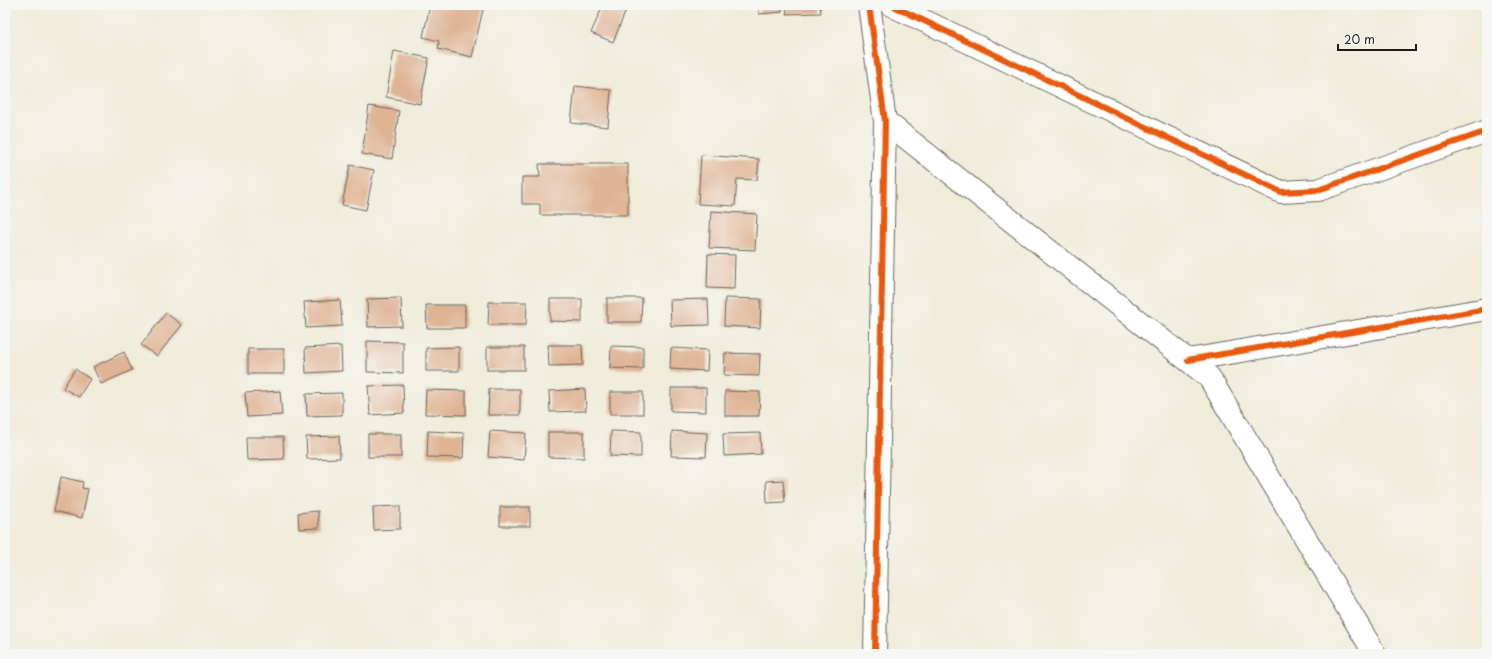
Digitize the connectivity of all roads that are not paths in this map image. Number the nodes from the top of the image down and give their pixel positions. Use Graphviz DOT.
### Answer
graph roads {
  1 [pos="869,5"];
  2 [pos="891,5"];
  3 [pos="885,121"];
  4 [pos="1487,131"];
  5 [pos="1487,309"];
  6 [pos="1188,360"];
  7 [pos="875,654"];
  8 [pos="1375,654"];
  1 -- 3 [label="street"];
  2 -- 4 [label="street"];
  3 -- 6 [label="street"];
  3 -- 7 [label="street"];
  5 -- 6 [label="street"];
  6 -- 8 [label="street"];
}
